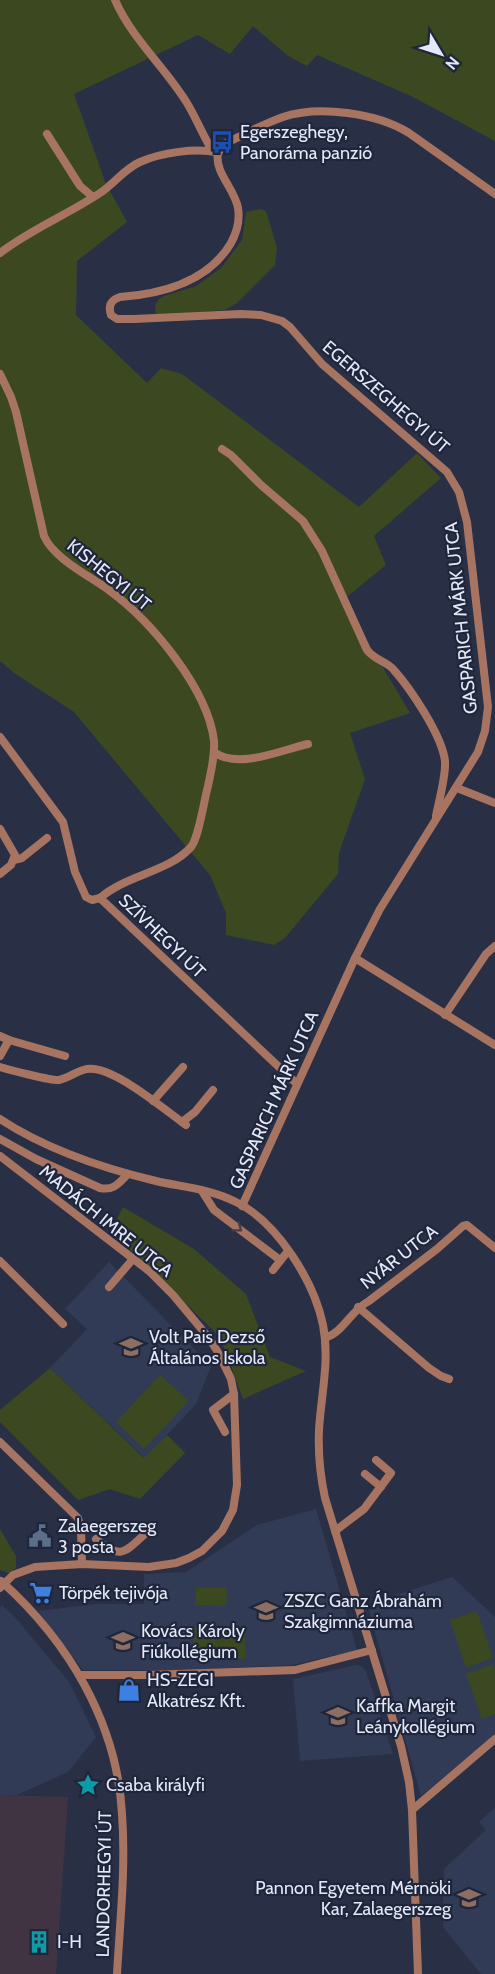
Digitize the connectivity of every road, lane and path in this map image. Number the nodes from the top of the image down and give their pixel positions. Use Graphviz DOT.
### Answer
graph roads {
  1 [pos="115,0"];
  2 [pos="47,134"];
  3 [pos="209,151"];
  4 [pos="218,153"];
  5 [pos="495,194"];
  6 [pos="93,197"];
  7 [pos="0,253"];
  8 [pos="0,374"];
  9 [pos="222,449"];
  10 [pos="459,492"];
  11 [pos="0,737"];
  12 [pos="308,744"];
  13 [pos="214,752"];
  14 [pos="457,788"];
  15 [pos="495,803"];
  16 [pos="436,820"];
  17 [pos="0,829"];
  18 [pos="46,838"];
  19 [pos="14,860"];
  20 [pos="0,874"];
  21 [pos="100,898"];
  22 [pos="495,946"];
  23 [pos="355,958"];
  24 [pos="445,1015"];
  25 [pos="0,1036"];
  26 [pos="9,1040"];
  27 [pos="495,1045"];
  28 [pos="0,1056"];
  29 [pos="65,1056"];
  30 [pos="0,1067"];
  31 [pos="183,1067"];
  32 [pos="297,1084"];
  33 [pos="213,1090"];
  34 [pos="153,1101"];
  35 [pos="0,1120"];
  36 [pos="0,1139"];
  37 [pos="0,1156"];
  38 [pos="128,1174"];
  39 [pos="202,1191"];
  40 [pos="243,1206"];
  41 [pos="495,1248"];
  42 [pos="288,1251"];
  43 [pos="133,1259"];
  44 [pos="280,1260"];
  45 [pos="0,1261"];
  46 [pos="273,1270"];
  47 [pos="110,1287"];
  48 [pos="358,1307"];
  49 [pos="63,1324"];
  50 [pos="325,1338"];
  51 [pos="449,1378"];
  52 [pos="234,1394"];
  53 [pos="225,1432"];
  54 [pos="0,1442"];
  55 [pos="376,1460"];
  56 [pos="365,1474"];
  57 [pos="381,1487"];
  58 [pos="335,1531"];
  59 [pos="146,1533"];
  60 [pos="96,1539"];
  61 [pos="82,1564"];
  62 [pos="1,1584"];
  63 [pos="372,1650"];
  64 [pos="80,1675"];
  65 [pos="495,1739"];
  66 [pos="412,1810"];
  67 [pos="117,1974"];
  68 [pos="418,1974"];
  1 -- 3 [label="street"];
  2 -- 6 [label="street"];
  3 -- 4 [label="street"];
  3 -- 6 [label="street"];
  4 -- 5 [label="street"];
  4 -- 10 [label="street, EGERSZEGHEGYI ÚT"];
  6 -- 7 [label="street"];
  8 -- 13 [label="street, KISHEGYI ÚT"];
  9 -- 16 [label="street"];
  10 -- 14 [label="street, GASPARICH MÁRK UTCA"];
  11 -- 21 [label="street, SZÍVHEGYI ÚT"];
  12 -- 13 [label="street"];
  13 -- 21 [label="street, KISHEGYI ÚT"];
  14 -- 15 [label="street"];
  14 -- 16 [label="street, GASPARICH MÁRK UTCA"];
  16 -- 23 [label="street, GASPARICH MÁRK UTCA"];
  17 -- 19 [label="street"];
  18 -- 19 [label="street"];
  19 -- 20 [label="street"];
  21 -- 32 [label="street, SZÍVHEGYI ÚT"];
  22 -- 24 [label="street"];
  23 -- 24 [label="street"];
  23 -- 32 [label="street, GASPARICH MÁRK UTCA"];
  24 -- 27 [label="street"];
  25 -- 26 [label="street"];
  26 -- 28 [label="street"];
  26 -- 29 [label="street"];
  30 -- 34 [label="street"];
  31 -- 34 [label="street"];
  32 -- 40 [label="street, GASPARICH MÁRK UTCA"];
  33 -- 34 [label="street"];
  35 -- 38 [label="street"];
  36 -- 38 [label="street"];
  37 -- 43 [label="street, MADÁCH IMRE UTCA"];
  38 -- 39 [label="street"];
  39 -- 40 [label="street"];
  39 -- 44 [label="street, one-way"];
  40 -- 42 [label="street, GASPARICH MÁRK UTCA"];
  41 -- 48 [label="street, NYÁR UTCA"];
  42 -- 44 [label="street"];
  42 -- 50 [label="street, GASPARICH MÁRK UTCA"];
  43 -- 47 [label="street"];
  43 -- 52 [label="street, MADÁCH IMRE UTCA"];
  44 -- 46 [label="street"];
  45 -- 49 [label="street"];
  48 -- 50 [label="street, NYÁR UTCA"];
  48 -- 51 [label="street"];
  50 -- 58 [label="street, GASPARICH MÁRK UTCA"];
  52 -- 53 [label="street"];
  52 -- 61 [label="street, MADÁCH IMRE UTCA"];
  54 -- 61 [label="street"];
  55 -- 57 [label="street"];
  56 -- 57 [label="street"];
  57 -- 58 [label="street"];
  58 -- 63 [label="street, GASPARICH MÁRK UTCA"];
  59 -- 60 [label="street"];
  61 -- 62 [label="street, MADÁCH IMRE UTCA"];
  62 -- 64 [label="street, LANDORHEGYI ÚT"];
  63 -- 64 [label="street"];
  63 -- 66 [label="street, GASPARICH MÁRK UTCA"];
  64 -- 67 [label="street, LANDORHEGYI ÚT"];
  65 -- 66 [label="street"];
  66 -- 68 [label="street, GASPARICH MÁRK UTCA"];
}
